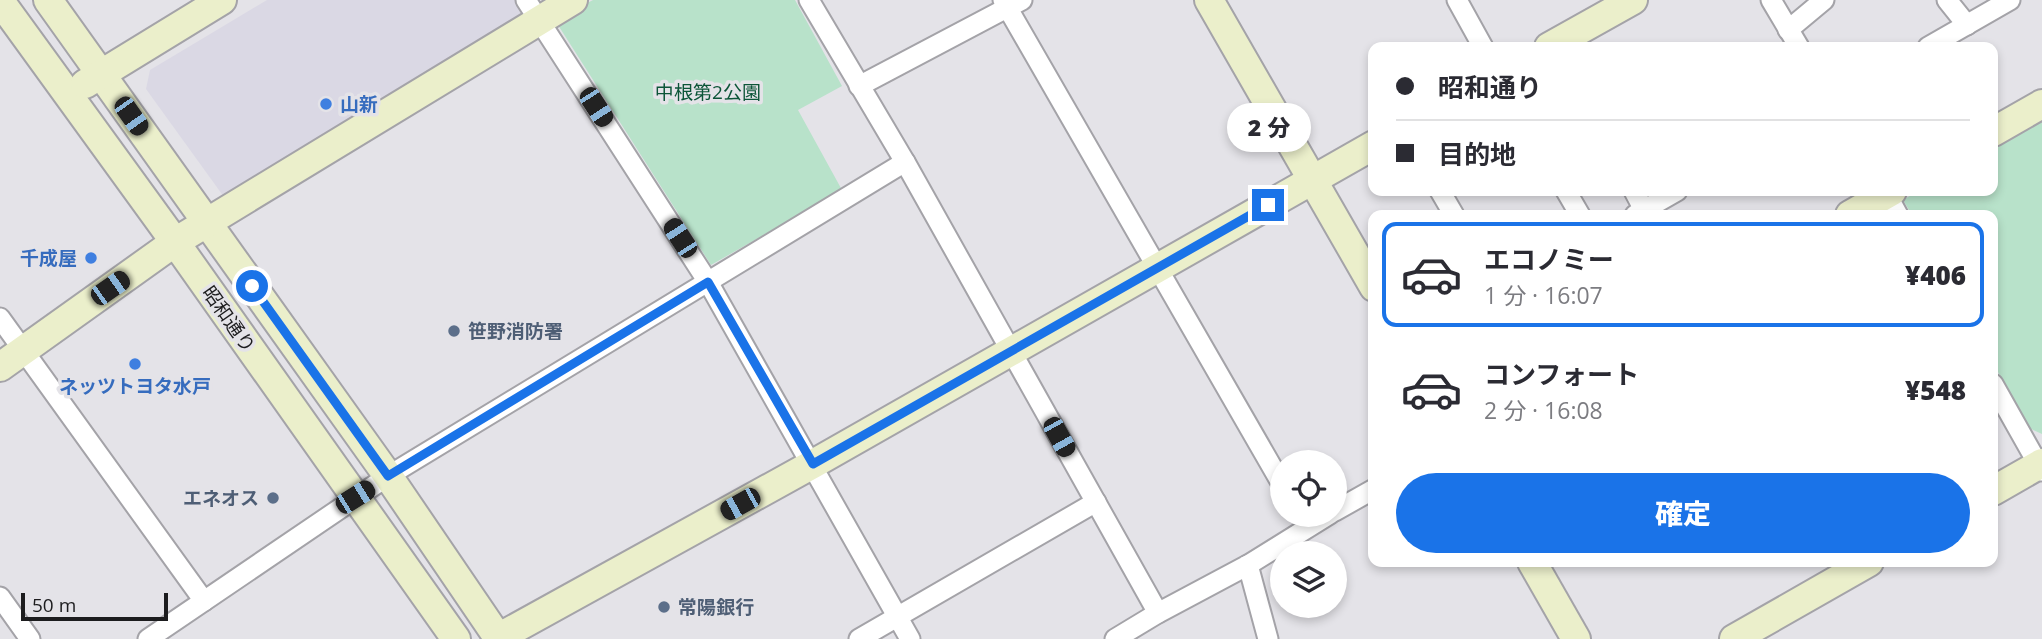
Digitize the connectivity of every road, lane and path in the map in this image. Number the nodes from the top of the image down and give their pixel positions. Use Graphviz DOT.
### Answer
graph roads {
  1 [pos="48,0"];
  2 [pos="222,0"];
  3 [pos="573,0"];
  4 [pos="809,0"];
  5 [pos="1209,0"];
  6 [pos="1457,0"];
  7 [pos="1633,0"];
  8 [pos="1771,0"];
  9 [pos="1824,0"];
  10 [pos="1947,0"];
  11 [pos="2010,0"];
  12 [pos="0,1"];
  13 [pos="1011,3"];
  14 [pos="533,10"];
  15 [pos="1967,25"];
  16 [pos="1788,30"];
  17 [pos="1480,42"];
  18 [pos="1558,42"];
  19 [pos="1796,42"];
  20 [pos="1937,42"];
  21 [pos="100,73"];
  22 [pos="859,86"];
  23 [pos="69,95"];
  24 [pos="2042,104"];
  25 [pos="1998,129"];
  26 [pos="1368,148"];
  27 [pos="905,162"];
  28 [pos="1312,180"];
  29 [pos="1668,196"];
  30 [pos="1890,198"];
  31 [pos="1643,210"];
  32 [pos="1862,210"];
  33 [pos="206,222"];
  34 [pos="175,242"];
  35 [pos="1159,268"];
  36 [pos="1368,277"];
  37 [pos="708,282"];
  38 [pos="0,318"];
  39 [pos="23,350"];
  40 [pos="1011,350"];
  41 [pos="0,366"];
  42 [pos="1998,393"];
  43 [pos="1270,463"];
  44 [pos="813,464"];
  45 [pos="2041,466"];
  46 [pos="388,476"];
  47 [pos="1998,488"];
  48 [pos="1368,492"];
  49 [pos="355,497"];
  50 [pos="1096,502"];
  51 [pos="1347,504"];
  52 [pos="1296,527"];
  53 [pos="1248,565"];
  54 [pos="1535,567"];
  55 [pos="1860,567"];
  56 [pos="204,601"];
  57 [pos="2,604"];
  58 [pos="1158,613"];
  59 [pos="896,617"];
  60 [pos="30,639"];
  61 [pos="148,639"];
  62 [pos="456,639"];
  63 [pos="498,639"];
  64 [pos="859,639"];
  65 [pos="910,639"];
  66 [pos="1115,639"];
  67 [pos="1268,639"];
  68 [pos="1576,639"];
  69 [pos="1734,639"];
  1 -- 21 [label="street, 昭和通り"];
  2 -- 21 [label="street"];
  3 -- 14 [label="street"];
  4 -- 22 [label="street"];
  5 -- 28 [label="street"];
  6 -- 17 [label="street"];
  7 -- 18 [label="street"];
  8 -- 16 [label="street"];
  9 -- 16 [label="street"];
  10 -- 15 [label="street"];
  11 -- 15 [label="street"];
  12 -- 23 [label="street, 昭和通り"];
  13 -- 22 [label="street"];
  13 -- 35 [label="street"];
  14 -- 33 [label="street"];
  14 -- 37 [label="street"];
  15 -- 20 [label="street"];
  16 -- 19 [label="street"];
  21 -- 23 [label="street"];
  21 -- 33 [label="street, 昭和通り"];
  22 -- 27 [label="street"];
  23 -- 34 [label="street, 昭和通り"];
  24 -- 25 [label="street"];
  26 -- 28 [label="street"];
  27 -- 37 [label="street"];
  27 -- 40 [label="street"];
  28 -- 35 [label="street"];
  28 -- 36 [label="street"];
  29 -- 31 [label="street"];
  30 -- 32 [label="street"];
  33 -- 34 [label="street"];
  33 -- 46 [label="street, 昭和通り"];
  34 -- 39 [label="street"];
  34 -- 49 [label="street, 昭和通り"];
  35 -- 40 [label="street"];
  35 -- 43 [label="street"];
  37 -- 44 [label="street"];
  37 -- 46 [label="street"];
  38 -- 39 [label="street"];
  39 -- 41 [label="street"];
  39 -- 56 [label="street"];
  40 -- 44 [label="street"];
  40 -- 50 [label="street"];
  42 -- 45 [label="street"];
  44 -- 59 [label="street"];
  44 -- 63 [label="street"];
  45 -- 47 [label="street"];
  46 -- 49 [label="street"];
  46 -- 63 [label="street, 昭和通り"];
  48 -- 51 [label="street"];
  49 -- 56 [label="street"];
  49 -- 62 [label="street, 昭和通り"];
  50 -- 58 [label="street"];
  50 -- 59 [label="street"];
  52 -- 53 [label="street"];
  53 -- 58 [label="street"];
  53 -- 67 [label="street"];
  54 -- 68 [label="street"];
  55 -- 69 [label="street"];
  56 -- 61 [label="street"];
  57 -- 60 [label="street"];
  58 -- 66 [label="street"];
  59 -- 64 [label="street"];
  59 -- 65 [label="street"];
}
